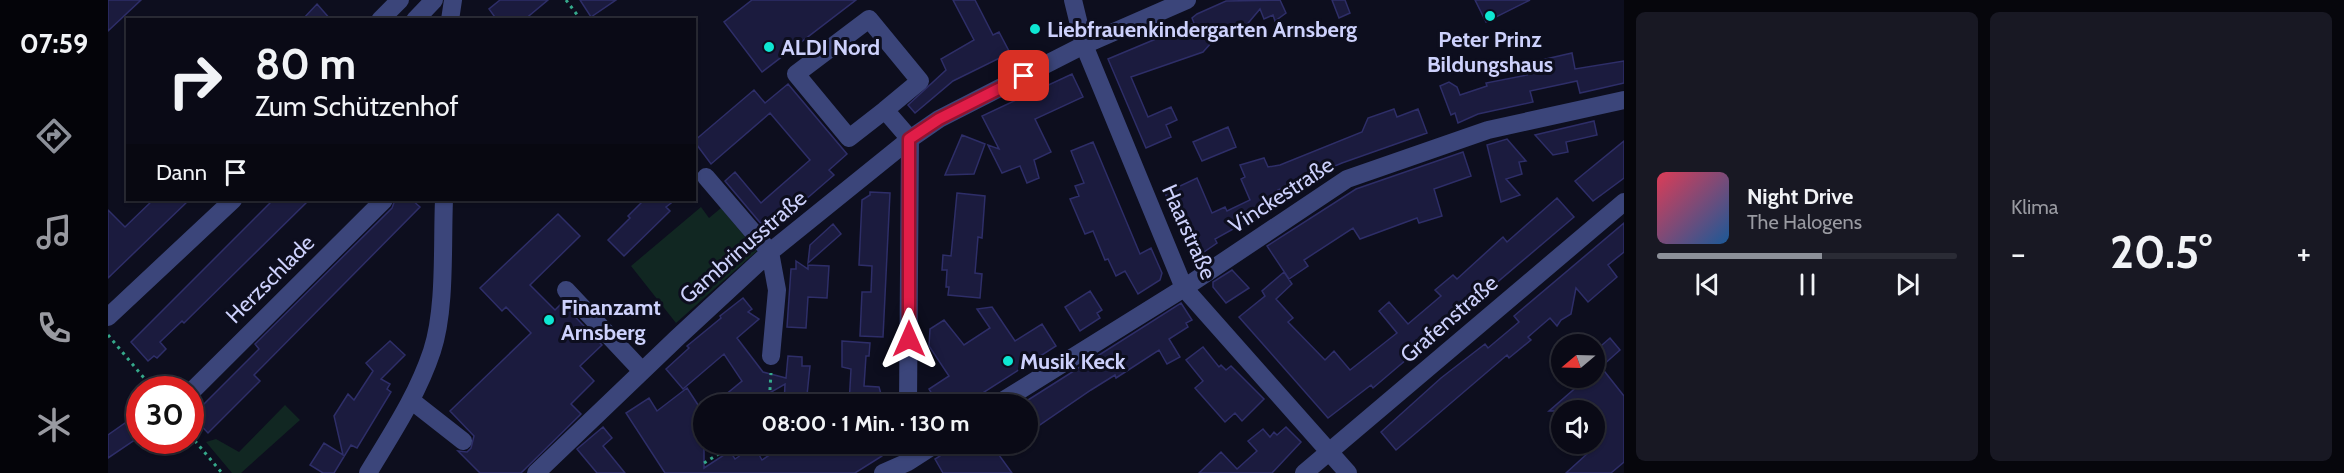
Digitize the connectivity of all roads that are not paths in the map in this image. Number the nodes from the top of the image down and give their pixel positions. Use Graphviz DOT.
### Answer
graph roads {
  1 [pos="400,0"];
  2 [pos="434,0"];
  3 [pos="453,0"];
  4 [pos="1073,0"];
  5 [pos="1187,0"];
  6 [pos="382,18"];
  7 [pos="417,18"];
  8 [pos="450,18"];
  9 [pos="1084,45"];
  10 [pos="1624,100"];
  11 [pos="885,110"];
  12 [pos="909,139"];
  13 [pos="706,177"];
  14 [pos="383,201"];
  15 [pos="444,201"];
  16 [pos="1624,202"];
  17 [pos="222,203"];
  18 [pos="770,252"];
  19 [pos="1184,288"];
  20 [pos="566,290"];
  21 [pos="108,317"];
  22 [pos="771,356"];
  23 [pos="642,371"];
  24 [pos="204,379"];
  25 [pos="908,394"];
  26 [pos="1014,394"];
  27 [pos="412,401"];
  28 [pos="463,441"];
  29 [pos="1329,451"];
  30 [pos="910,460"];
  31 [pos="368,473"];
  32 [pos="536,473"];
  33 [pos="883,473"];
  34 [pos="1304,473"];
  35 [pos="1348,473"];
  1 -- 6 [label="street"];
  2 -- 7 [label="street"];
  3 -- 8 [label="street"];
  4 -- 9 [label="street, Haarstraße"];
  5 -- 9 [label="street, Gambrinusstraße"];
  9 -- 12 [label="street, Gambrinusstraße"];
  9 -- 19 [label="street, Haarstraße"];
  10 -- 19 [label="street, Vinckestraße"];
  11 -- 11 [label="street"];
  11 -- 12 [label="street"];
  12 -- 18 [label="street, Gambrinusstraße"];
  12 -- 25 [label="street"];
  13 -- 18 [label="street"];
  14 -- 24 [label="street, Herzschlade"];
  15 -- 27 [label="street"];
  16 -- 29 [label="street, Grafenstraße"];
  17 -- 21 [label="street"];
  18 -- 22 [label="street"];
  18 -- 23 [label="street, Gambrinusstraße"];
  19 -- 26 [label="street, Vinckestraße"];
  19 -- 29 [label="street, Haarstraße"];
  20 -- 23 [label="street"];
  23 -- 32 [label="street, Gambrinusstraße"];
  27 -- 28 [label="street"];
  27 -- 31 [label="street"];
  29 -- 34 [label="street, Grafenstraße"];
  29 -- 35 [label="street, Haarstraße"];
  30 -- 33 [label="street"];
}
